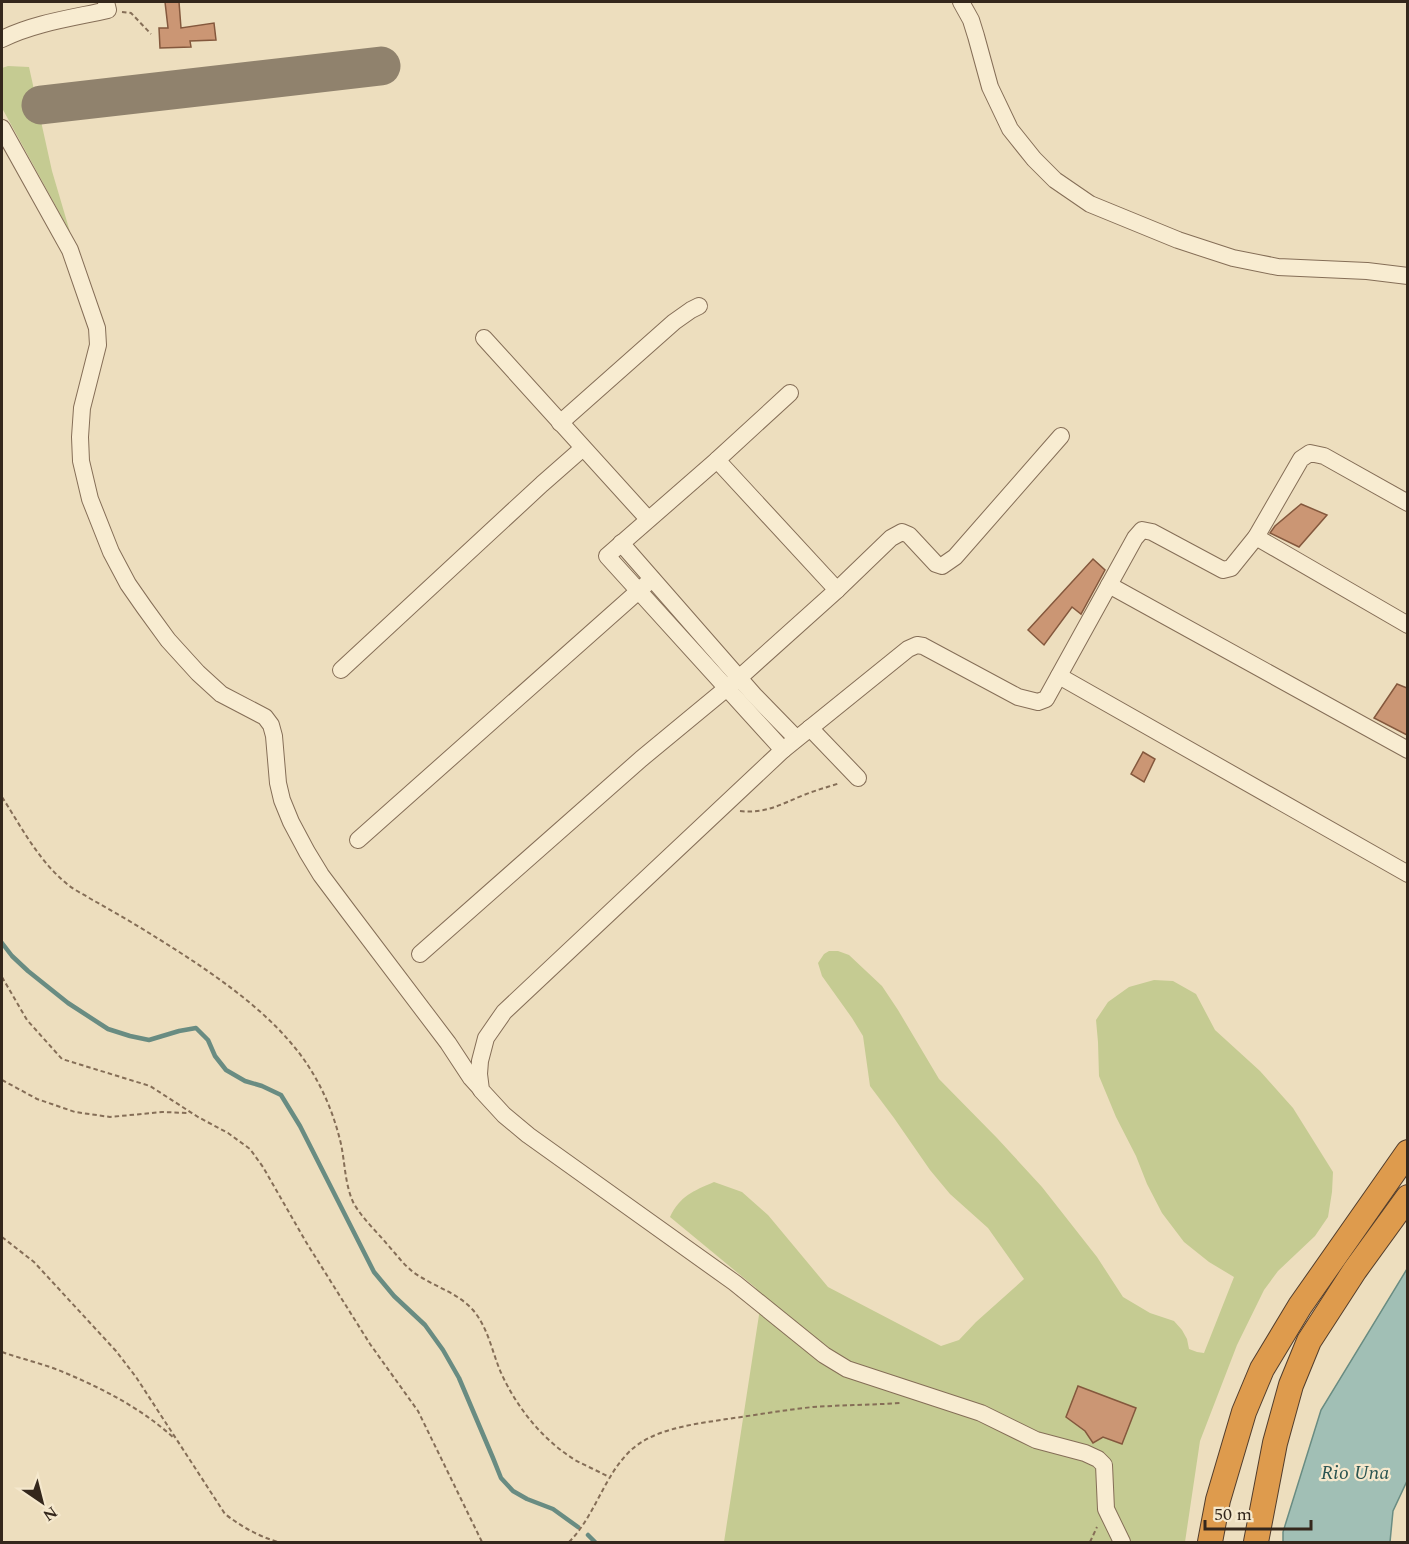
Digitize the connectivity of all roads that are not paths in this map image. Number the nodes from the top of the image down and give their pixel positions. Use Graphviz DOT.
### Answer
graph roads {
  1 [pos="961,2"];
  2 [pos="107,6"];
  3 [pos="2,39"];
  4 [pos="2,128"];
  5 [pos="1407,276"];
  6 [pos="699,306"];
  7 [pos="484,338"];
  8 [pos="790,393"];
  9 [pos="560,423"];
  10 [pos="1061,435"];
  11 [pos="583,448"];
  12 [pos="717,460"];
  13 [pos="1407,503"];
  14 [pos="648,519"];
  15 [pos="1256,537"];
  16 [pos="621,543"];
  17 [pos="652,579"];
  18 [pos="1109,585"];
  19 [pos="837,590"];
  20 [pos="639,591"];
  21 [pos="1407,625"];
  22 [pos="341,670"];
  23 [pos="1059,676"];
  24 [pos="733,683"];
  25 [pos="803,734"];
  26 [pos="783,750"];
  27 [pos="1407,750"];
  28 [pos="858,778"];
  29 [pos="358,840"];
  30 [pos="1407,874"];
  31 [pos="420,954"];
  32 [pos="481,1090"];
  33 [pos="1407,1152"];
  34 [pos="1407,1197"];
  35 [pos="1122,1542"];
  36 [pos="1210,1542"];
  37 [pos="1256,1542"];
  1 -- 5 [label="street"];
  2 -- 3 [label="street"];
  4 -- 32 [label="street"];
  6 -- 9 [label="street"];
  7 -- 9 [label="street"];
  8 -- 12 [label="street"];
  9 -- 11 [label="street"];
  10 -- 19 [label="street"];
  11 -- 14 [label="street"];
  11 -- 22 [label="street"];
  12 -- 14 [label="street"];
  12 -- 19 [label="street"];
  13 -- 15 [label="street"];
  14 -- 16 [label="street"];
  15 -- 18 [label="street"];
  15 -- 21 [label="street"];
  16 -- 17 [label="street"];
  16 -- 20 [label="street"];
  17 -- 20 [label="street"];
  17 -- 24 [label="street"];
  18 -- 23 [label="street"];
  18 -- 27 [label="street"];
  19 -- 24 [label="street"];
  20 -- 24 [label="street"];
  20 -- 29 [label="street"];
  23 -- 25 [label="street"];
  23 -- 30 [label="street"];
  24 -- 25 [label="street"];
  24 -- 26 [label="street"];
  24 -- 31 [label="street"];
  25 -- 26 [label="street"];
  25 -- 28 [label="street"];
  26 -- 32 [label="street"];
  32 -- 35 [label="street"];
  33 -- 36 [label="highway"];
  34 -- 37 [label="highway"];
}
